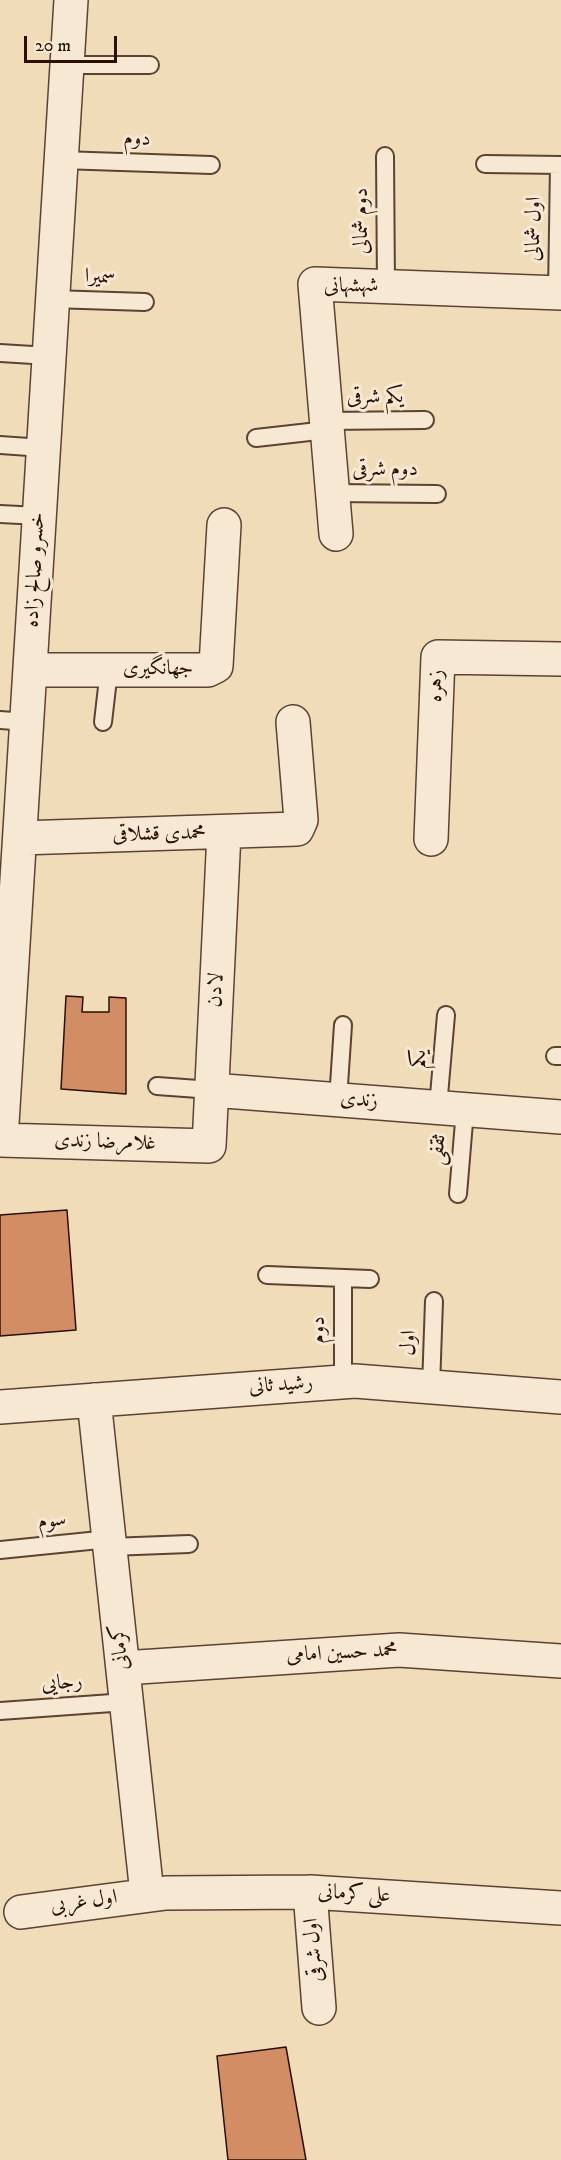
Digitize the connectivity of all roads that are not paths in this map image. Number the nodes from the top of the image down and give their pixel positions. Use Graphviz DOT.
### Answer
graph roads {
  1 [pos="70,0"];
  2 [pos="67,65"];
  3 [pos="150,66"];
  4 [pos="385,156"];
  5 [pos="61,160"];
  6 [pos="485,164"];
  7 [pos="211,165"];
  8 [pos="560,165"];
  9 [pos="386,286"];
  10 [pos="559,293"];
  11 [pos="52,299"];
  12 [pos="146,302"];
  13 [pos="0,352"];
  14 [pos="49,356"];
  15 [pos="425,420"];
  16 [pos="327,426"];
  17 [pos="256,438"];
  18 [pos="0,445"];
  19 [pos="44,448"];
  20 [pos="332,493"];
  21 [pos="437,494"];
  22 [pos="0,514"];
  23 [pos="39,516"];
  24 [pos="224,525"];
  25 [pos="336,534"];
  26 [pos="561,659"];
  27 [pos="30,670"];
  28 [pos="109,670"];
  29 [pos="13,721"];
  30 [pos="103,722"];
  31 [pos="293,722"];
  32 [pos="224,833"];
  33 [pos="20,838"];
  34 [pos="431,839"];
  35 [pos="8,894"];
  36 [pos="446,1015"];
  37 [pos="343,1025"];
  38 [pos="157,1086"];
  39 [pos="212,1090"];
  40 [pos="338,1100"];
  41 [pos="451,1108"];
  42 [pos="561,1117"];
  43 [pos="1,1140"];
  44 [pos="209,1146"];
  45 [pos="458,1194"];
  46 [pos="267,1275"];
  47 [pos="343,1279"];
  48 [pos="370,1279"];
  49 [pos="434,1301"];
  50 [pos="343,1382"];
  51 [pos="431,1387"];
  52 [pos="561,1397"];
  53 [pos="94,1400"];
  54 [pos="0,1407"];
  55 [pos="109,1543"];
  56 [pos="189,1544"];
  57 [pos="0,1550"];
  58 [pos="561,1661"];
  59 [pos="123,1668"];
  60 [pos="126,1702"];
  61 [pos="0,1711"];
  62 [pos="310,1892"];
  63 [pos="147,1894"];
  64 [pos="561,1908"];
  65 [pos="21,1912"];
  66 [pos="319,2008"];
  1 -- 2 [label="street, خسرو صالح زاده"];
  2 -- 3 [label="lane"];
  2 -- 5 [label="street, خسرو صالح زاده"];
  4 -- 9 [label="lane, دوم شمالی"];
  5 -- 7 [label="lane, دوم"];
  5 -- 11 [label="street, خسرو صالح زاده"];
  6 -- 8 [label="lane"];
  8 -- 10 [label="lane, اول شمالی"];
  9 -- 10 [label="street, شهشهانی"];
  9 -- 16 [label="street, شهشهانی"];
  11 -- 12 [label="lane, سمیرا"];
  11 -- 14 [label="street, خسرو صالح زاده"];
  13 -- 14 [label="lane"];
  14 -- 19 [label="street, خسرو صالح زاده"];
  15 -- 16 [label="lane, یکم شرقی"];
  16 -- 17 [label="lane, یکم شرقی"];
  16 -- 20 [label="street, شهشهانی"];
  18 -- 19 [label="lane"];
  19 -- 23 [label="street, خسرو صالح زاده"];
  20 -- 21 [label="lane, دوم شرقی"];
  20 -- 25 [label="street, شهشهانی"];
  22 -- 23 [label="lane"];
  23 -- 27 [label="street, خسرو صالح زاده"];
  24 -- 28 [label="street, جهانگیری"];
  26 -- 34 [label="street, زهره"];
  27 -- 28 [label="street, جهانگیری"];
  27 -- 29 [label="street, خسرو صالح زاده"];
  28 -- 30 [label="lane"];
  29 -- 33 [label="street, خسرو صالح زاده"];
  31 -- 32 [label="street, محمدی قشلاقی"];
  32 -- 33 [label="street, محمدی قشلاقی"];
  32 -- 39 [label="street, لادن"];
  33 -- 35 [label="street, خسرو صالح زاده"];
  35 -- 43 [label="street, خسرو صالح زاده"];
  36 -- 41 [label="lane, یکم"];
  37 -- 40 [label="lane"];
  38 -- 39 [label="lane, زندی"];
  39 -- 40 [label="street, زندی"];
  39 -- 44 [label="street, لادن"];
  40 -- 41 [label="street, زندی"];
  41 -- 42 [label="street, زندی"];
  41 -- 45 [label="lane, ثقفی"];
  43 -- 44 [label="street, غلامرضا زندی"];
  46 -- 47 [label="lane"];
  47 -- 48 [label="lane"];
  47 -- 50 [label="lane, دوم"];
  49 -- 51 [label="lane, اول"];
  50 -- 51 [label="street, رشید ثانی"];
  50 -- 53 [label="street, رشید ثانی"];
  51 -- 52 [label="street, رشید ثانی"];
  53 -- 54 [label="street, رشید ثانی"];
  53 -- 55 [label="street, کرمانی"];
  55 -- 56 [label="lane"];
  55 -- 57 [label="lane, سوم"];
  55 -- 59 [label="street, کرمانی"];
  58 -- 59 [label="street, محمد حسین امامی"];
  59 -- 60 [label="street, کرمانی"];
  60 -- 61 [label="lane, رجایی"];
  60 -- 63 [label="street, کرمانی"];
  62 -- 63 [label="street, علی کرمانی"];
  62 -- 64 [label="street, علی کرمانی"];
  62 -- 66 [label="street, اول شرقی"];
  63 -- 65 [label="street, اول غربی"];
}
